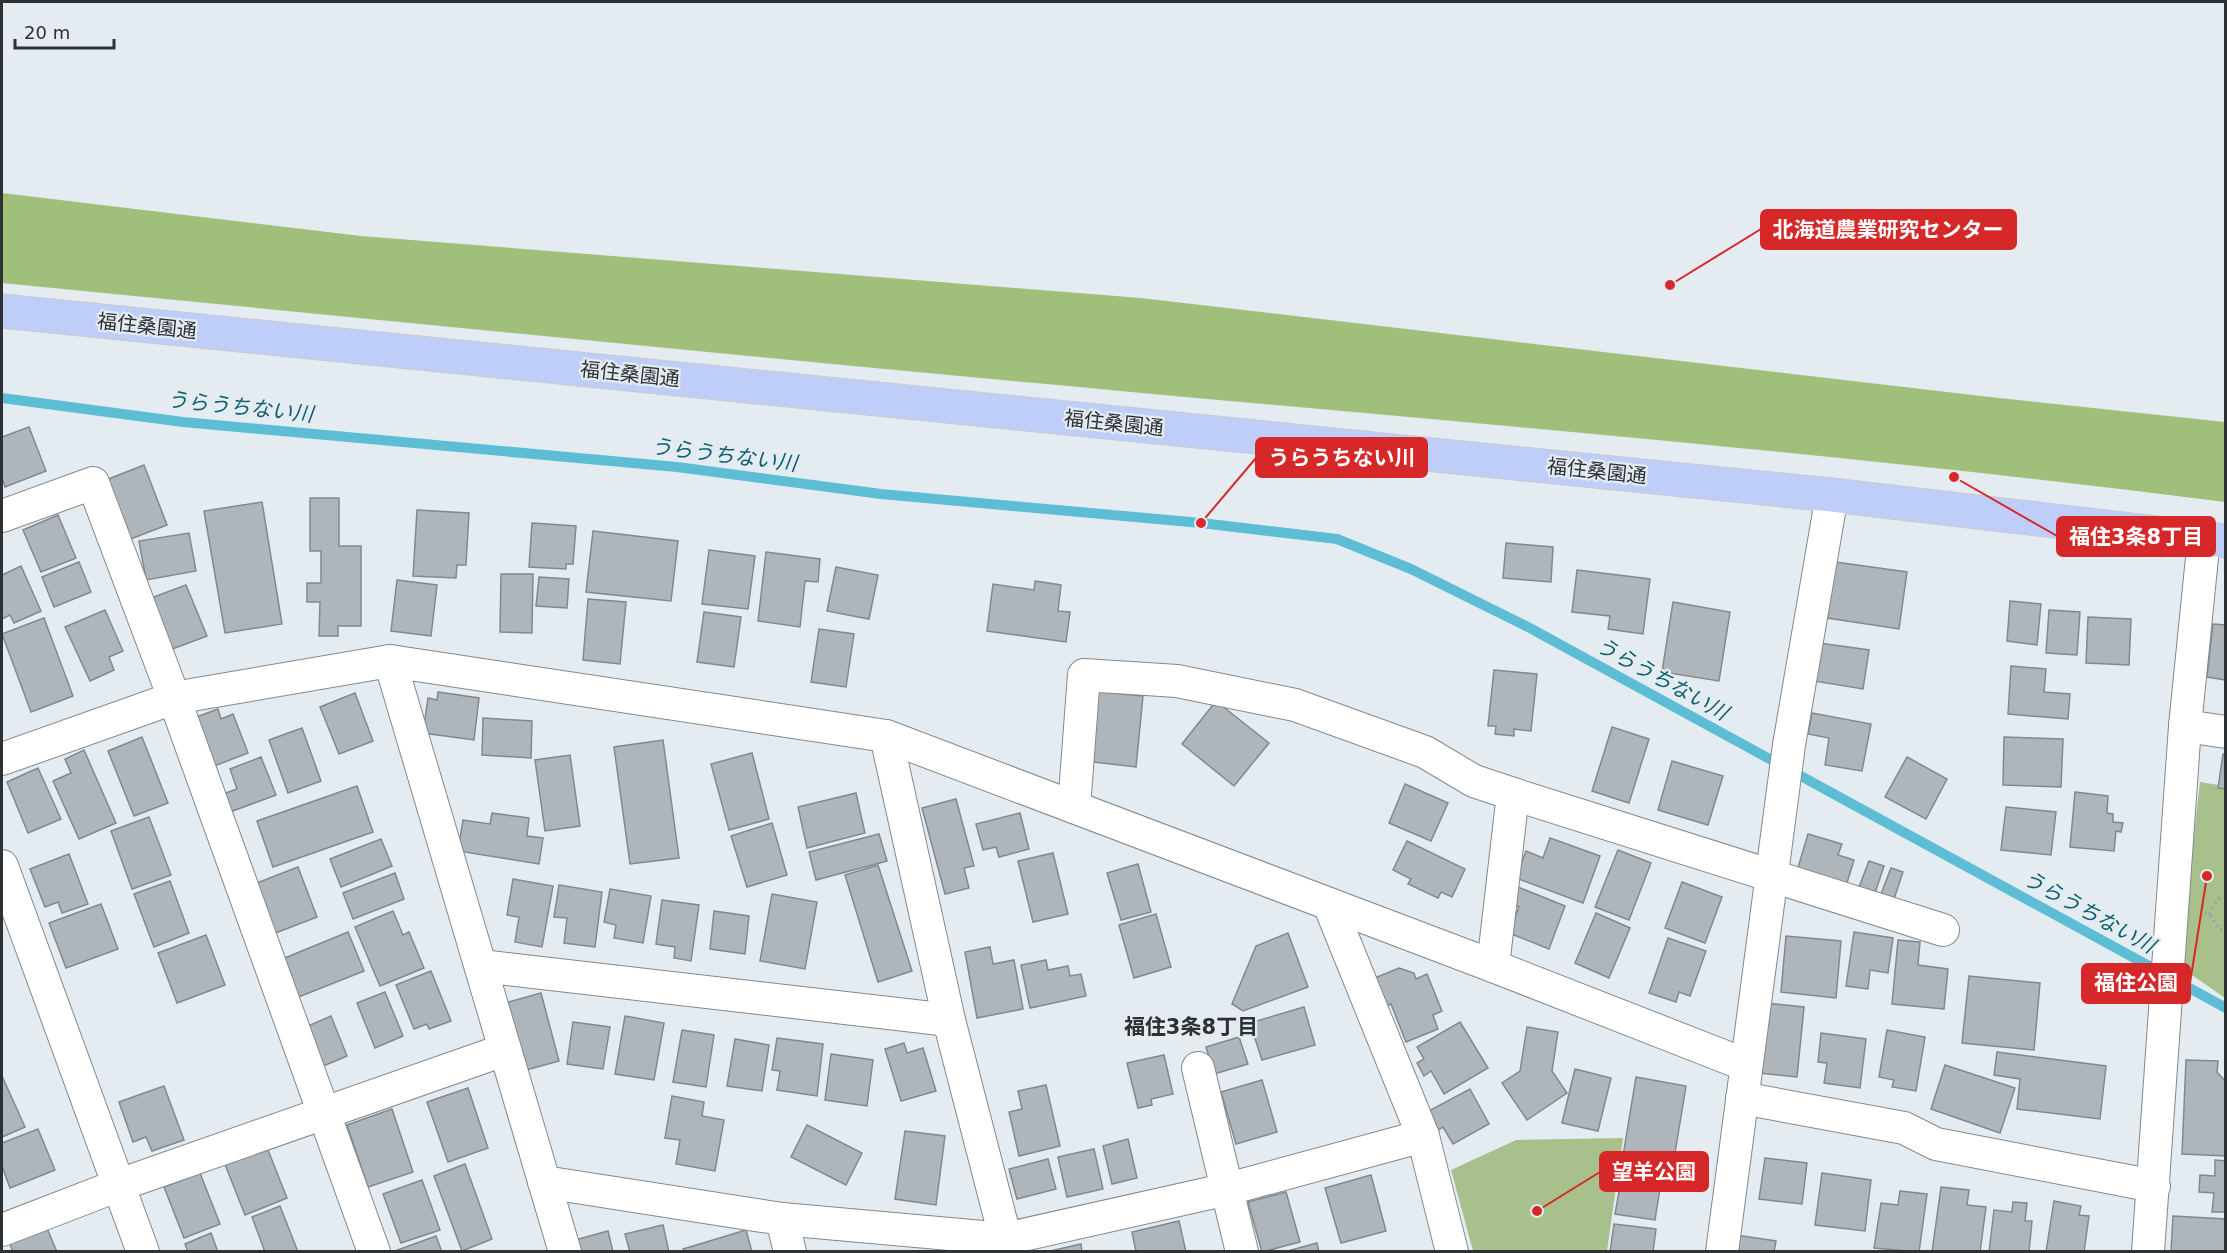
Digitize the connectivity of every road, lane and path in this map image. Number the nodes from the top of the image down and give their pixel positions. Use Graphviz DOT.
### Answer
graph roads {
  1 [pos="2,311"];
  2 [pos="1832,495"];
  3 [pos="2,516"];
  4 [pos="2215,539"];
  5 [pos="390,661"];
  6 [pos="174,698"];
  7 [pos="2185,726"];
  8 [pos="2226,732"];
  9 [pos="886,736"];
  10 [pos="2,759"];
  11 [pos="1513,794"];
  12 [pos="1074,807"];
  13 [pos="2,866"];
  14 [pos="1772,875"];
  15 [pos="2226,899"];
  16 [pos="1329,904"];
  17 [pos="2209,914"];
  18 [pos="1943,930"];
  19 [pos="481,966"];
  20 [pos="1494,966"];
  21 [pos="949,1020"];
  22 [pos="504,1050"];
  23 [pos="1746,1065"];
  24 [pos="1197,1068"];
  25 [pos="1742,1098"];
  26 [pos="323,1114"];
  27 [pos="1424,1136"];
  28 [pos="544,1182"];
  29 [pos="119,1185"];
  30 [pos="2154,1186"];
  31 [pos="1228,1189"];
  32 [pos="782,1219"];
  33 [pos="2,1230"];
  34 [pos="1007,1245"];
  35 [pos="143,1251"];
  36 [pos="374,1251"];
  37 [pos="565,1251"];
  38 [pos="790,1251"];
  39 [pos="1242,1251"];
  40 [pos="1452,1251"];
  41 [pos="1722,1251"];
  42 [pos="2148,1251"];
  1 -- 2 [label="main road, 福住桑園通"];
  2 -- 4 [label="main road, 福住桑園通"];
  2 -- 14 [label="street"];
  3 -- 6 [label="street"];
  4 -- 7 [label="street"];
  5 -- 6 [label="street"];
  5 -- 9 [label="street"];
  5 -- 19 [label="street"];
  6 -- 10 [label="street"];
  6 -- 26 [label="street"];
  7 -- 8 [label="street"];
  7 -- 30 [label="street"];
  9 -- 12 [label="street"];
  9 -- 21 [label="street"];
  11 -- 12 [label="street"];
  11 -- 14 [label="street"];
  11 -- 20 [label="street"];
  12 -- 16 [label="street"];
  13 -- 29 [label="street"];
  14 -- 18 [label="street"];
  14 -- 23 [label="street"];
  15 -- 17 [label="path"];
  16 -- 20 [label="street"];
  16 -- 27 [label="street"];
  19 -- 21 [label="street"];
  19 -- 22 [label="street"];
  20 -- 23 [label="street"];
  21 -- 34 [label="street"];
  22 -- 26 [label="street"];
  22 -- 28 [label="street"];
  23 -- 25 [label="street"];
  24 -- 31 [label="street"];
  25 -- 30 [label="street"];
  25 -- 41 [label="street"];
  26 -- 29 [label="street"];
  26 -- 36 [label="street"];
  27 -- 31 [label="street"];
  27 -- 40 [label="street"];
  28 -- 32 [label="street"];
  28 -- 37 [label="street"];
  29 -- 33 [label="street"];
  29 -- 35 [label="street"];
  30 -- 42 [label="street"];
  31 -- 34 [label="street"];
  31 -- 39 [label="street"];
  32 -- 34 [label="street"];
  32 -- 38 [label="street"];
}
